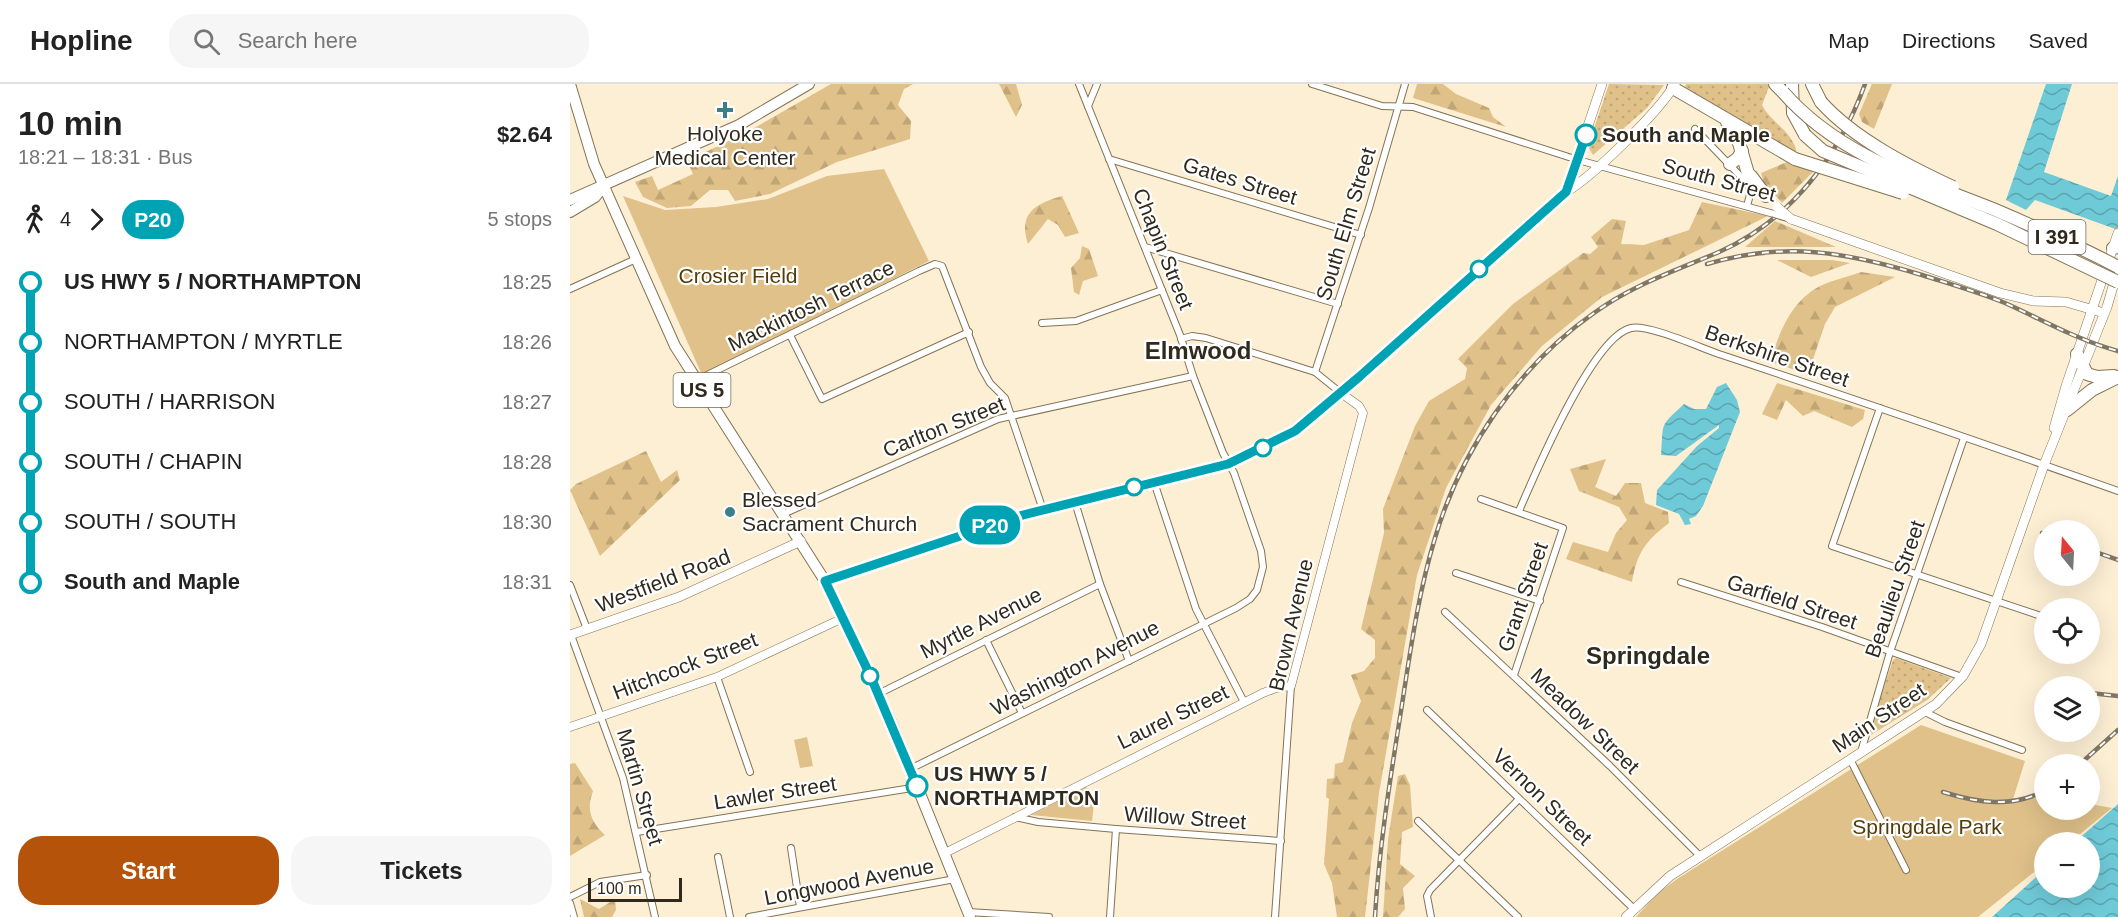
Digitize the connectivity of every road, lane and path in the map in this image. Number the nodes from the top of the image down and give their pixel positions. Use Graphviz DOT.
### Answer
graph roads {
  1 [pos="570,84"];
  2 [pos="809,84"];
  3 [pos="1079,84"];
  4 [pos="1096,84"];
  5 [pos="1312,84"];
  6 [pos="1405,84"];
  7 [pos="1602,84"];
  8 [pos="1812,84"];
  9 [pos="1671,85"];
  10 [pos="1784,87"];
  11 [pos="794,88"];
  12 [pos="1088,107"];
  13 [pos="1398,107"];
  14 [pos="1725,118"];
  15 [pos="1695,129"];
  16 [pos="1742,151"];
  17 [pos="1109,159"];
  18 [pos="1578,160"];
  19 [pos="1730,164"];
  20 [pos="1598,165"];
  21 [pos="1751,181"];
  22 [pos="604,186"];
  23 [pos="1566,192"];
  24 [pos="1766,196"];
  25 [pos="570,200"];
  26 [pos="1747,206"];
  27 [pos="1994,210"];
  28 [pos="1775,211"];
  29 [pos="570,212"];
  30 [pos="2118,233"];
  31 [pos="1361,234"];
  32 [pos="2031,240"];
  33 [pos="1144,247"];
  34 [pos="2116,247"];
  35 [pos="636,259"];
  36 [pos="2118,268"];
  37 [pos="2118,282"];
  38 [pos="570,289"];
  39 [pos="1162,290"];
  40 [pos="1338,304"];
  41 [pos="2092,309"];
  42 [pos="2104,313"];
  43 [pos="1042,322"];
  44 [pos="969,332"];
  45 [pos="790,335"];
  46 [pos="1181,339"];
  47 [pos="2077,354"];
  48 [pos="2084,370"];
  49 [pos="1315,372"];
  50 [pos="1193,376"];
  51 [pos="2118,376"];
  52 [pos="696,380"];
  53 [pos="1341,393"];
  54 [pos="1880,408"];
  55 [pos="2067,410"];
  56 [pos="1011,416"];
  57 [pos="1964,438"];
  58 [pos="1228,464"];
  59 [pos="2044,465"];
  60 [pos="1154,482"];
  61 [pos="2118,491"];
  62 [pos="1481,499"];
  63 [pos="1075,502"];
  64 [pos="1043,510"];
  65 [pos="1518,511"];
  66 [pos="783,514"];
  67 [pos="801,541"];
  68 [pos="1456,573"];
  69 [pos="1916,575"];
  70 [pos="825,581"];
  71 [pos="1681,582"];
  72 [pos="1100,584"];
  73 [pos="570,585"];
  74 [pos="1253,596"];
  75 [pos="1540,601"];
  76 [pos="1995,602"];
  77 [pos="1445,612"];
  78 [pos="2034,614"];
  79 [pos="843,618"];
  80 [pos="1203,622"];
  81 [pos="587,629"];
  82 [pos="571,635"];
  83 [pos="986,640"];
  84 [pos="1890,651"];
  85 [pos="1129,661"];
  86 [pos="1514,675"];
  87 [pos="717,677"];
  88 [pos="1962,677"];
  89 [pos="1291,686"];
  90 [pos="878,694"];
  91 [pos="1244,702"];
  92 [pos="1427,710"];
  93 [pos="1925,712"];
  94 [pos="1022,713"];
  95 [pos="602,716"];
  96 [pos="570,727"];
  97 [pos="2022,750"];
  98 [pos="1862,752"];
  99 [pos="1850,759"];
  100 [pos="910,769"];
  101 [pos="750,772"];
  102 [pos="918,787"];
  103 [pos="1519,799"];
  104 [pos="1015,817"];
  105 [pos="1418,821"];
  106 [pos="1116,830"];
  107 [pos="637,832"];
  108 [pos="1281,841"];
  109 [pos="791,848"];
  110 [pos="945,852"];
  111 [pos="1700,856"];
  112 [pos="718,857"];
  113 [pos="1458,861"];
  114 [pos="1906,870"];
  115 [pos="647,875"];
  116 [pos="955,879"];
  117 [pos="570,897"];
  118 [pos="570,903"];
  119 [pos="800,907"];
  120 [pos="1634,909"];
  121 [pos="969,915"];
  122 [pos="574,917"];
  123 [pos="655,917"];
  124 [pos="730,917"];
  125 [pos="749,917"];
  126 [pos="1049,917"];
  127 [pos="1110,917"];
  128 [pos="1275,917"];
  129 [pos="1431,917"];
  130 [pos="1518,917"];
  131 [pos="1626,917"];
  1 -- 22 [label="main road, US 5"];
  2 -- 11 [label="main road"];
  3 -- 12 [label="street, Chapin Street"];
  4 -- 12 [label="street"];
  5 -- 13 [label="street, South Street"];
  6 -- 13 [label="street, South Elm Street"];
  7 -- 18 [label="main road"];
  8 -- 27 [label="highway, bridge"];
  9 -- 14 [label="highway"];
  9 -- 20 [label="main road"];
  10 -- 27 [label="highway, bridge"];
  10 -- 32 [label="highway, bridge"];
  11 -- 22 [label="main road"];
  12 -- 17 [label="street, Chapin Street"];
  13 -- 18 [label="street, South Street"];
  13 -- 31 [label="street, South Elm Street"];
  14 -- 16 [label="highway"];
  14 -- 32 [label="highway, bridge"];
  15 -- 19 [label="street"];
  16 -- 19 [label="highway"];
  16 -- 21 [label="highway"];
  17 -- 31 [label="street, Gates Street"];
  17 -- 33 [label="street, Chapin Street"];
  18 -- 20 [label="street, South Street"];
  18 -- 23 [label="main road"];
  19 -- 21 [label="street"];
  20 -- 23 [label="main road"];
  20 -- 26 [label="street, South Street"];
  21 -- 24 [label="highway"];
  21 -- 26 [label="street"];
  22 -- 25 [label="main road"];
  22 -- 29 [label="main road"];
  22 -- 35 [label="main road, US 5"];
  23 -- 53 [label="main road"];
  24 -- 28 [label="main road"];
  26 -- 28 [label="street, South Street"];
  27 -- 36 [label="highway, I 391, bridge"];
  28 -- 41 [label="main road, South Street, bridge"];
  30 -- 34 [label="main road, Main Street"];
  31 -- 40 [label="street, South Elm Street"];
  32 -- 37 [label="highway, I 391, bridge"];
  33 -- 39 [label="street, Chapin Street"];
  33 -- 40 [label="street"];
  34 -- 41 [label="main road, Main Street"];
  35 -- 38 [label="street"];
  35 -- 52 [label="main road, US 5"];
  36 -- 42 [label="main road, Main Street"];
  39 -- 43 [label="street"];
  39 -- 46 [label="street, Chapin Street"];
  40 -- 49 [label="street, South Elm Street"];
  41 -- 42 [label="main road, South Street"];
  41 -- 47 [label="main road, Main Street"];
  42 -- 48 [label="main road, Main Street"];
  44 -- 45 [label="street"];
  44 -- 45 [label="street, Mackintosh Terrace"];
  44 -- 56 [label="street"];
  45 -- 52 [label="street, Mackintosh Terrace"];
  46 -- 49 [label="street"];
  46 -- 50 [label="street, Chapin Street"];
  47 -- 48 [label="highway"];
  47 -- 59 [label="main road, Main Street"];
  48 -- 51 [label="highway"];
  48 -- 55 [label="main road, Main Street"];
  49 -- 53 [label="street"];
  50 -- 56 [label="street, Carlton Street"];
  50 -- 58 [label="street, Chapin Street"];
  51 -- 55 [label="highway"];
  52 -- 66 [label="main road, US 5"];
  53 -- 58 [label="main road"];
  53 -- 89 [label="street, Brown Avenue"];
  54 -- 57 [label="street, Berkshire Street"];
  54 -- 65 [label="street, Berkshire Street"];
  54 -- 69 [label="street"];
  55 -- 59 [label="main road, Main Street"];
  56 -- 64 [label="street"];
  56 -- 66 [label="street, Carlton Street"];
  57 -- 59 [label="street, Berkshire Street"];
  57 -- 69 [label="street, Beaulieu Street"];
  58 -- 60 [label="main road"];
  58 -- 74 [label="street, Chapin Street"];
  59 -- 61 [label="street, Berkshire Street"];
  59 -- 76 [label="main road, Main Street"];
  60 -- 63 [label="main road"];
  60 -- 80 [label="street"];
  62 -- 65 [label="street"];
  63 -- 64 [label="main road"];
  63 -- 72 [label="street"];
  64 -- 70 [label="main road"];
  65 -- 75 [label="street, Grant Street"];
  66 -- 67 [label="main road, US 5"];
  67 -- 70 [label="main road, US 5"];
  67 -- 81 [label="main road, Westfield Road"];
  68 -- 75 [label="street"];
  69 -- 76 [label="street"];
  69 -- 84 [label="street, Beaulieu Street"];
  70 -- 79 [label="main road, US 5"];
  71 -- 84 [label="street, Garfield Street"];
  72 -- 83 [label="street, Myrtle Avenue"];
  72 -- 85 [label="street"];
  73 -- 81 [label="street"];
  74 -- 80 [label="street, Washington Avenue"];
  75 -- 86 [label="street, Grant Street"];
  76 -- 78 [label="street"];
  76 -- 88 [label="main road, Main Street"];
  77 -- 86 [label="street, Meadow Street"];
  79 -- 87 [label="street, Hitchcock Street"];
  79 -- 90 [label="main road, US 5"];
  80 -- 85 [label="street, Washington Avenue"];
  80 -- 91 [label="street"];
  81 -- 82 [label="main road, Westfield Road"];
  82 -- 95 [label="street, Martin Street"];
  83 -- 90 [label="street, Myrtle Avenue"];
  83 -- 94 [label="street"];
  84 -- 88 [label="street, Garfield Street"];
  84 -- 98 [label="street, Beaulieu Street"];
  85 -- 94 [label="street, Washington Avenue"];
  86 -- 111 [label="street, Meadow Street"];
  87 -- 95 [label="street, Hitchcock Street"];
  87 -- 101 [label="street"];
  88 -- 93 [label="main road, Main Street"];
  89 -- 91 [label="street, Laurel Street"];
  89 -- 108 [label="street, Brown Avenue"];
  90 -- 100 [label="main road, US 5"];
  91 -- 104 [label="street, Laurel Street"];
  92 -- 103 [label="street, Vernon Street"];
  93 -- 97 [label="street"];
  93 -- 98 [label="main road, Main Street"];
  94 -- 100 [label="street, Washington Avenue"];
  95 -- 96 [label="street, Hitchcock Street"];
  95 -- 107 [label="street, Martin Street"];
  98 -- 99 [label="main road, Main Street"];
  99 -- 111 [label="main road, Main Street"];
  99 -- 114 [label="street"];
  100 -- 102 [label="main road, US 5"];
  102 -- 107 [label="street, Lawler Street"];
  102 -- 110 [label="main road, US 5"];
  103 -- 113 [label="street"];
  103 -- 120 [label="street, Vernon Street"];
  104 -- 106 [label="street, Willow Street"];
  104 -- 110 [label="street, Laurel Street"];
  105 -- 113 [label="street"];
  106 -- 108 [label="street, Willow Street"];
  106 -- 127 [label="street"];
  107 -- 115 [label="street, Martin Street"];
  108 -- 128 [label="street, Brown Avenue"];
  109 -- 119 [label="street"];
  110 -- 116 [label="main road, US 5"];
  111 -- 120 [label="main road, Main Street"];
  112 -- 124 [label="street"];
  113 -- 129 [label="street"];
  113 -- 130 [label="street"];
  115 -- 117 [label="street"];
  115 -- 123 [label="street, Martin Street"];
  116 -- 119 [label="street, Longwood Avenue"];
  116 -- 121 [label="main road, US 5"];
  118 -- 122 [label="street"];
  119 -- 125 [label="street, Longwood Avenue"];
  120 -- 131 [label="main road, Main Street"];
  121 -- 126 [label="street"];
}
